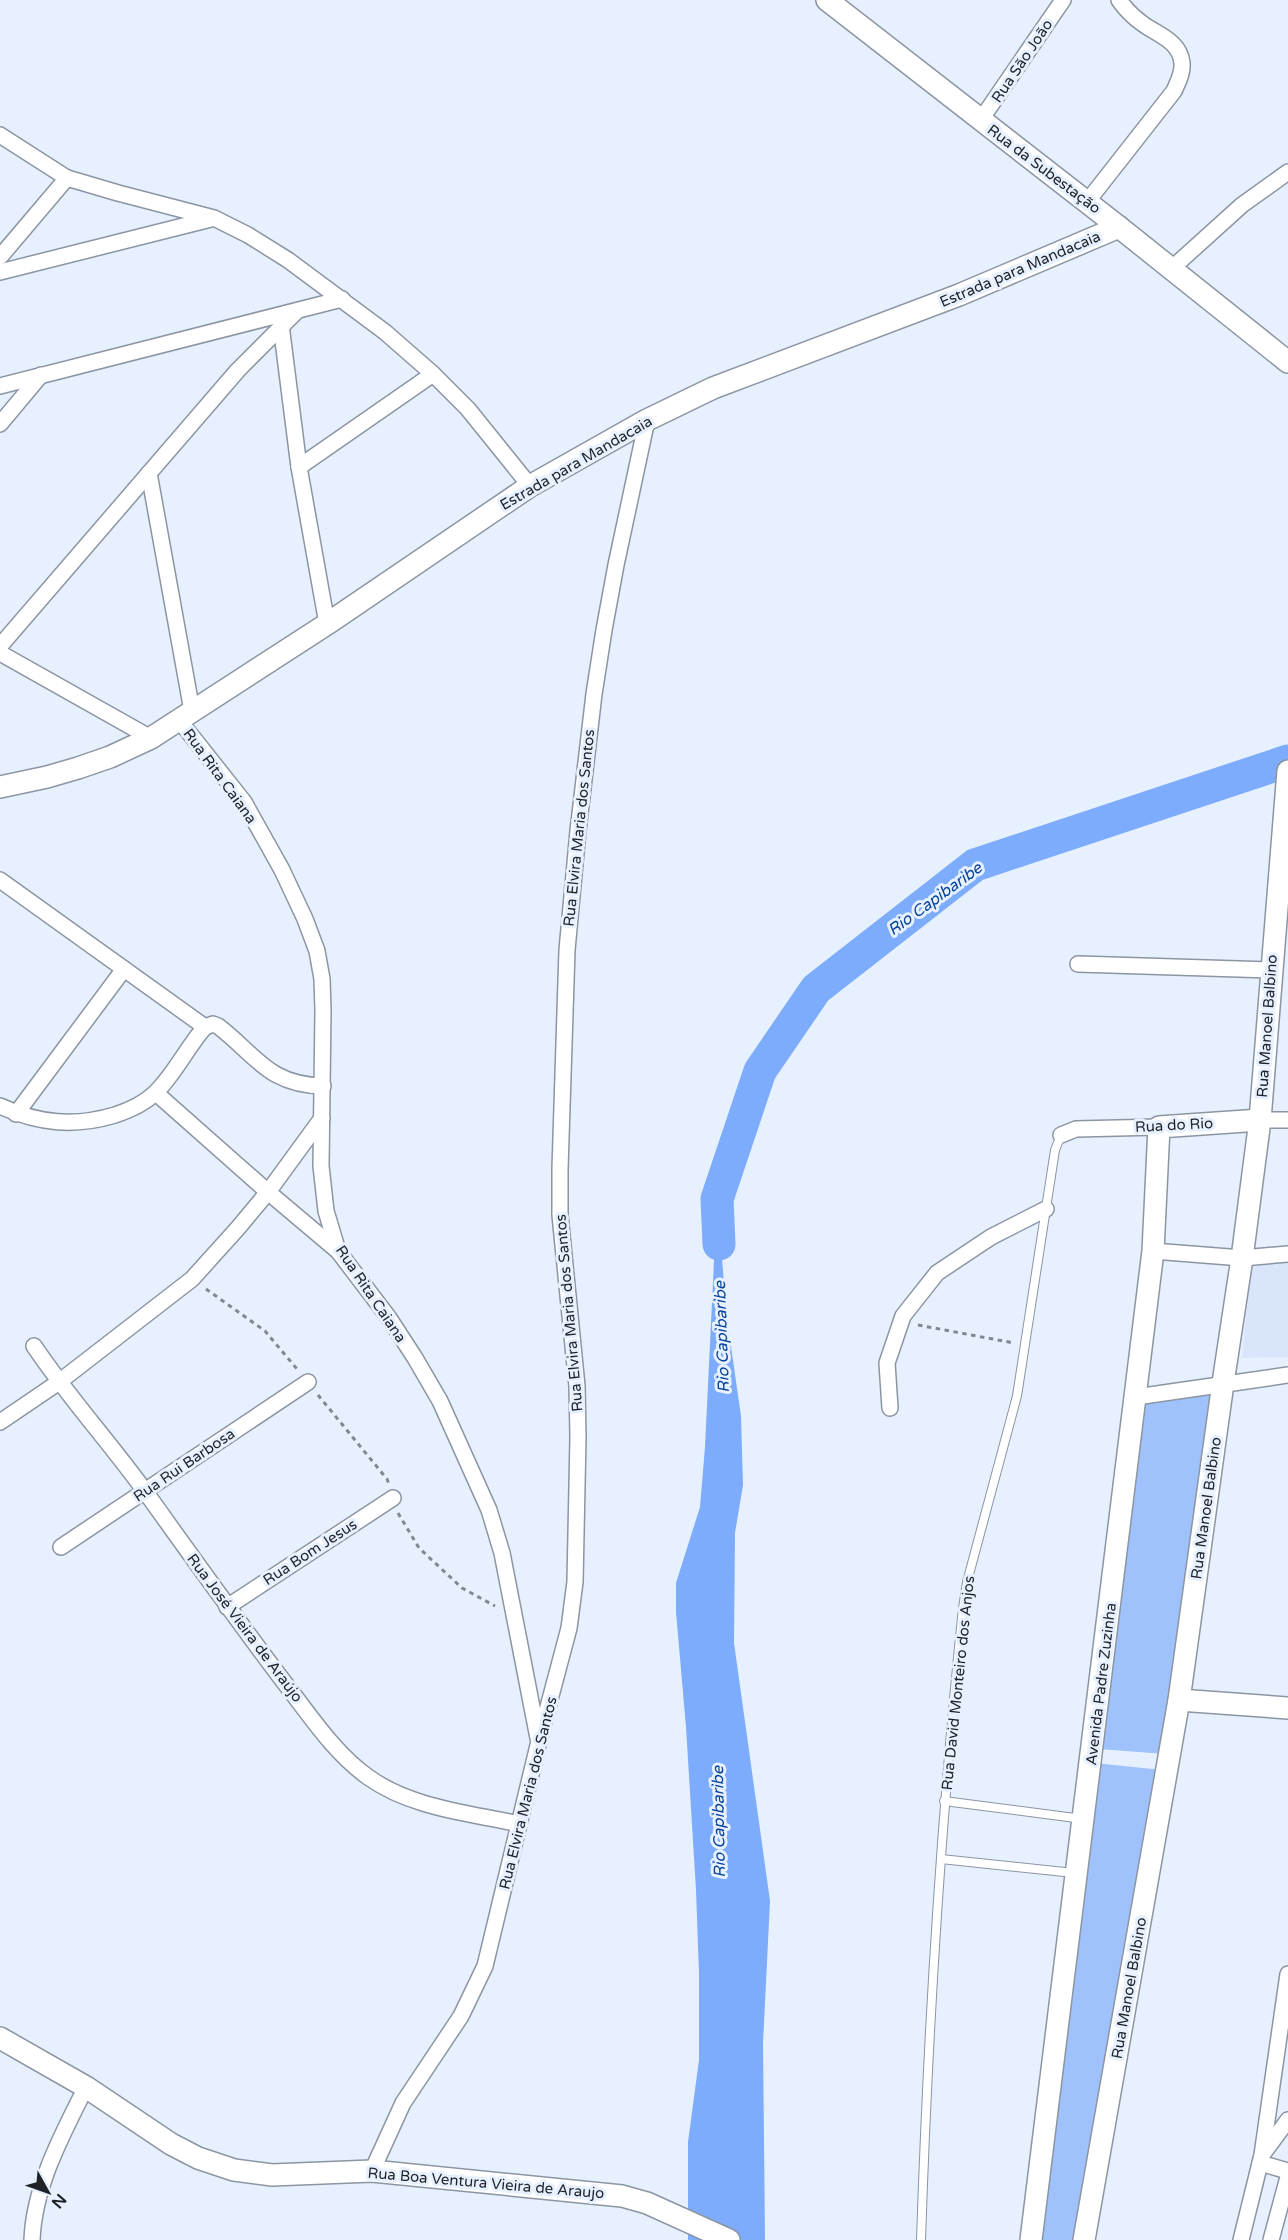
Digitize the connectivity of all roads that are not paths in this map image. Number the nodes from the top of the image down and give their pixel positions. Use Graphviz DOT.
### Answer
graph roads {
  1 [pos="827,0"];
  2 [pos="1063,0"];
  3 [pos="1119,0"];
  4 [pos="980,121"];
  5 [pos="0,135"];
  6 [pos="1288,172"];
  7 [pos="67,178"];
  8 [pos="1087,202"];
  9 [pos="214,218"];
  10 [pos="1119,227"];
  11 [pos="0,257"];
  12 [pos="1170,270"];
  13 [pos="0,272"];
  14 [pos="342,299"];
  15 [pos="297,311"];
  16 [pos="281,325"];
  17 [pos="1284,353"];
  18 [pos="433,374"];
  19 [pos="41,375"];
  20 [pos="0,386"];
  21 [pos="647,420"];
  22 [pos="0,424"];
  23 [pos="298,467"];
  24 [pos="149,473"];
  25 [pos="530,486"];
  26 [pos="327,624"];
  27 [pos="0,646"];
  28 [pos="0,652"];
  29 [pos="186,716"];
  30 [pos="151,738"];
  31 [pos="1288,771"];
  32 [pos="0,787"];
  33 [pos="0,880"];
  34 [pos="1078,964"];
  35 [pos="124,969"];
  36 [pos="1271,970"];
  37 [pos="205,1027"];
  38 [pos="323,1086"];
  39 [pos="156,1093"];
  40 [pos="0,1106"];
  41 [pos="16,1114"];
  42 [pos="322,1118"];
  43 [pos="1260,1120"];
  44 [pos="1288,1120"];
  45 [pos="1159,1126"];
  46 [pos="1061,1135"];
  47 [pos="268,1192"];
  48 [pos="1046,1209"];
  49 [pos="338,1251"];
  50 [pos="1154,1251"];
  51 [pos="1288,1254"];
  52 [pos="1242,1258"];
  53 [pos="34,1346"];
  54 [pos="1288,1375"];
  55 [pos="58,1382"];
  56 [pos="308,1382"];
  57 [pos="1222,1383"];
  58 [pos="1136,1398"];
  59 [pos="890,1408"];
  60 [pos="0,1422"];
  61 [pos="145,1491"];
  62 [pos="393,1498"];
  63 [pos="61,1547"];
  64 [pos="227,1607"];
  65 [pos="1179,1700"];
  66 [pos="1288,1708"];
  67 [pos="539,1741"];
  68 [pos="944,1801"];
  69 [pos="1084,1819"];
  70 [pos="519,1824"];
  71 [pos="941,1859"];
  72 [pos="1077,1874"];
  73 [pos="1288,1974"];
  74 [pos="0,2038"];
  75 [pos="86,2087"];
  76 [pos="1288,2120"];
  77 [pos="1261,2159"];
  78 [pos="1288,2170"];
  79 [pos="372,2171"];
  80 [pos="1288,2177"];
  81 [pos="32,2240"];
  82 [pos="729,2240"];
  83 [pos="921,2240"];
  84 [pos="1031,2240"];
  85 [pos="1084,2240"];
  86 [pos="1241,2240"];
  87 [pos="1271,2240"];
  1 -- 4 [label="street, Rua da Subestação"];
  2 -- 4 [label="street, Rua São João"];
  3 -- 8 [label="street"];
  4 -- 8 [label="street, Rua da Subestação"];
  5 -- 7 [label="street"];
  6 -- 12 [label="street"];
  7 -- 9 [label="street"];
  7 -- 11 [label="street"];
  8 -- 10 [label="street, Rua da Subestação"];
  9 -- 13 [label="street"];
  9 -- 14 [label="street"];
  10 -- 12 [label="street, Rua da Subestação"];
  10 -- 21 [label="street, Estrada para Mandacaia"];
  12 -- 17 [label="street, Rua da Subestação"];
  14 -- 15 [label="street"];
  14 -- 18 [label="street"];
  15 -- 16 [label="street"];
  15 -- 19 [label="street"];
  16 -- 23 [label="street"];
  16 -- 24 [label="street"];
  18 -- 23 [label="street"];
  18 -- 25 [label="street"];
  19 -- 20 [label="street"];
  19 -- 22 [label="street"];
  21 -- 25 [label="street, Estrada para Mandacaia"];
  21 -- 67 [label="street, Rua Elvira Maria dos Santos"];
  23 -- 26 [label="street"];
  24 -- 27 [label="street"];
  24 -- 29 [label="street"];
  25 -- 26 [label="street, Estrada para Mandacaia"];
  26 -- 29 [label="street, Estrada para Mandacaia"];
  28 -- 30 [label="street"];
  29 -- 30 [label="street, Estrada para Mandacaia"];
  29 -- 38 [label="street, Rua Rita Caiana"];
  30 -- 32 [label="street, Estrada para Mandacaia"];
  31 -- 36 [label="street, Rua Manoel Balbino"];
  33 -- 35 [label="street"];
  34 -- 36 [label="street"];
  35 -- 37 [label="street"];
  35 -- 41 [label="street"];
  36 -- 43 [label="street, Rua Manoel Balbino"];
  37 -- 38 [label="street"];
  37 -- 39 [label="street"];
  38 -- 42 [label="street, Rua Rita Caiana"];
  39 -- 41 [label="street"];
  39 -- 47 [label="street"];
  40 -- 41 [label="street"];
  42 -- 47 [label="street"];
  42 -- 49 [label="street, Rua Rita Caiana"];
  43 -- 44 [label="street, Rua do Rio"];
  43 -- 45 [label="street, Rua do Rio"];
  43 -- 52 [label="street, Rua Manoel Balbino"];
  45 -- 46 [label="street, Rua do Rio"];
  45 -- 50 [label="street, Avenida Padre Zuzinha"];
  46 -- 48 [label="lane, Rua David Monteiro dos Anjos"];
  47 -- 49 [label="street"];
  47 -- 55 [label="street"];
  48 -- 59 [label="street"];
  48 -- 68 [label="lane, Rua David Monteiro dos Anjos"];
  49 -- 67 [label="street, Rua Rita Caiana"];
  50 -- 52 [label="street"];
  50 -- 58 [label="street, Avenida Padre Zuzinha"];
  51 -- 52 [label="street"];
  52 -- 57 [label="street, Rua Manoel Balbino"];
  53 -- 55 [label="street, Rua José Vieira de Araújo"];
  54 -- 57 [label="street"];
  55 -- 60 [label="street"];
  55 -- 61 [label="street, Rua José Vieira de Araújo"];
  56 -- 61 [label="street, Rua Rui Barbosa"];
  57 -- 58 [label="street"];
  57 -- 65 [label="street, Rua Manoel Balbino"];
  58 -- 69 [label="street, Avenida Padre Zuzinha"];
  61 -- 63 [label="street, Rua Rui Barbosa"];
  61 -- 64 [label="street, Rua José Vieira de Araújo"];
  62 -- 64 [label="street, Rua Bom Jesus"];
  64 -- 70 [label="street, Rua José Vieira de Araújo"];
  65 -- 66 [label="street"];
  65 -- 85 [label="street, Rua Manoel Balbino"];
  67 -- 70 [label="street, Rua Elvira Maria dos Santos"];
  68 -- 69 [label="lane"];
  68 -- 71 [label="lane, Rua David Monteiro dos Anjos"];
  69 -- 72 [label="street, Avenida Padre Zuzinha"];
  70 -- 79 [label="street, Rua Elvira Maria dos Santos"];
  71 -- 72 [label="lane"];
  71 -- 83 [label="lane, Rua David Monteiro dos Anjos"];
  72 -- 84 [label="street, Avenida Padre Zuzinha"];
  73 -- 77 [label="street"];
  74 -- 75 [label="street, Rua Boa Ventura Vieira de Araujo"];
  75 -- 79 [label="street, Rua Boa Ventura Vieira de Araujo"];
  75 -- 81 [label="street"];
  76 -- 77 [label="street"];
  77 -- 78 [label="street"];
  77 -- 86 [label="street"];
  79 -- 82 [label="street, Rua Boa Ventura Vieira de Araujo"];
  80 -- 87 [label="street"];
}
